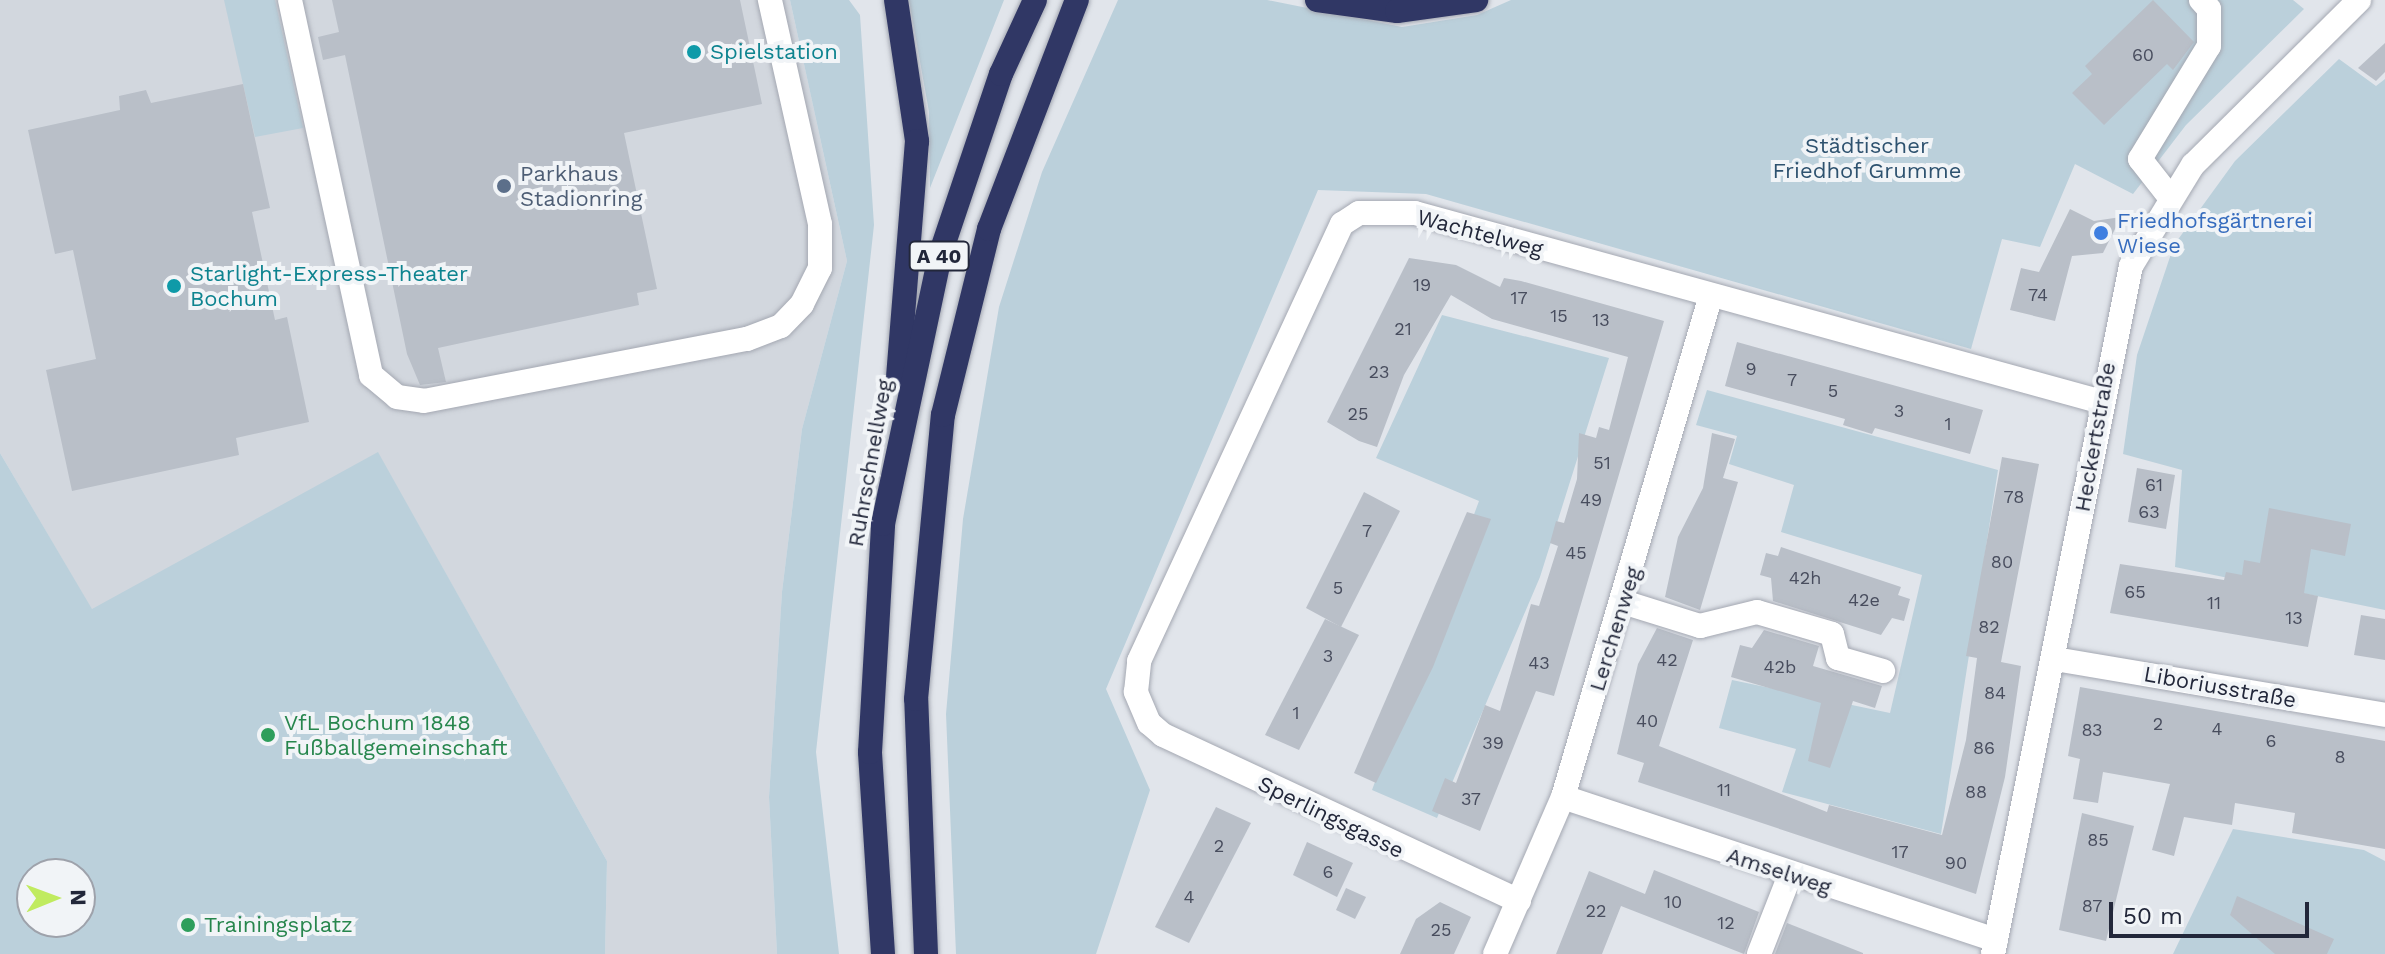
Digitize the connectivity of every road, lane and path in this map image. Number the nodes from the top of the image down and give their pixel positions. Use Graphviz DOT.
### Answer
graph roads {
  1 [pos="290,0"];
  2 [pos="770,0"];
  3 [pos="896,0"];
  4 [pos="1035,0"];
  5 [pos="1077,0"];
  6 [pos="1317,0"];
  7 [pos="1476,0"];
  8 [pos="2201,0"];
  9 [pos="2359,0"];
  10 [pos="2169,196"];
  11 [pos="1711,295"];
  12 [pos="2102,402"];
  13 [pos="883,524"];
  14 [pos="1623,602"];
  15 [pos="2055,659"];
  16 [pos="1883,671"];
  17 [pos="2385,715"];
  18 [pos="1149,723"];
  19 [pos="1563,797"];
  20 [pos="1790,875"];
  21 [pos="1519,901"];
  22 [pos="1995,947"];
  23 [pos="883,954"];
  24 [pos="926,954"];
  25 [pos="1495,954"];
  26 [pos="1759,954"];
  1 -- 2 [label="street"];
  3 -- 13 [label="highway"];
  4 -- 13 [label="highway, Ruhrschnellweg / A 40"];
  5 -- 24 [label="highway, A 40"];
  6 -- 7 [label="highway"];
  8 -- 10 [label="street"];
  9 -- 10 [label="street, Heckertstraße"];
  10 -- 12 [label="street, Heckertstraße"];
  11 -- 12 [label="street, Wachtelweg"];
  11 -- 14 [label="street, Lerchenweg"];
  11 -- 18 [label="street, Wachtelweg"];
  12 -- 15 [label="street, Heckertstraße"];
  13 -- 23 [label="highway, Ruhrschnellweg / A 40"];
  14 -- 16 [label="street"];
  14 -- 19 [label="street, Lerchenweg"];
  15 -- 17 [label="street, Liboriusstraße"];
  15 -- 22 [label="street, Heckertstraße"];
  18 -- 21 [label="street, Sperlingsgasse"];
  19 -- 20 [label="street, Amselweg"];
  19 -- 21 [label="street, Lerchenweg"];
  20 -- 22 [label="street, Amselweg"];
  20 -- 26 [label="street"];
  21 -- 25 [label="street, Lerchenweg"];
}
